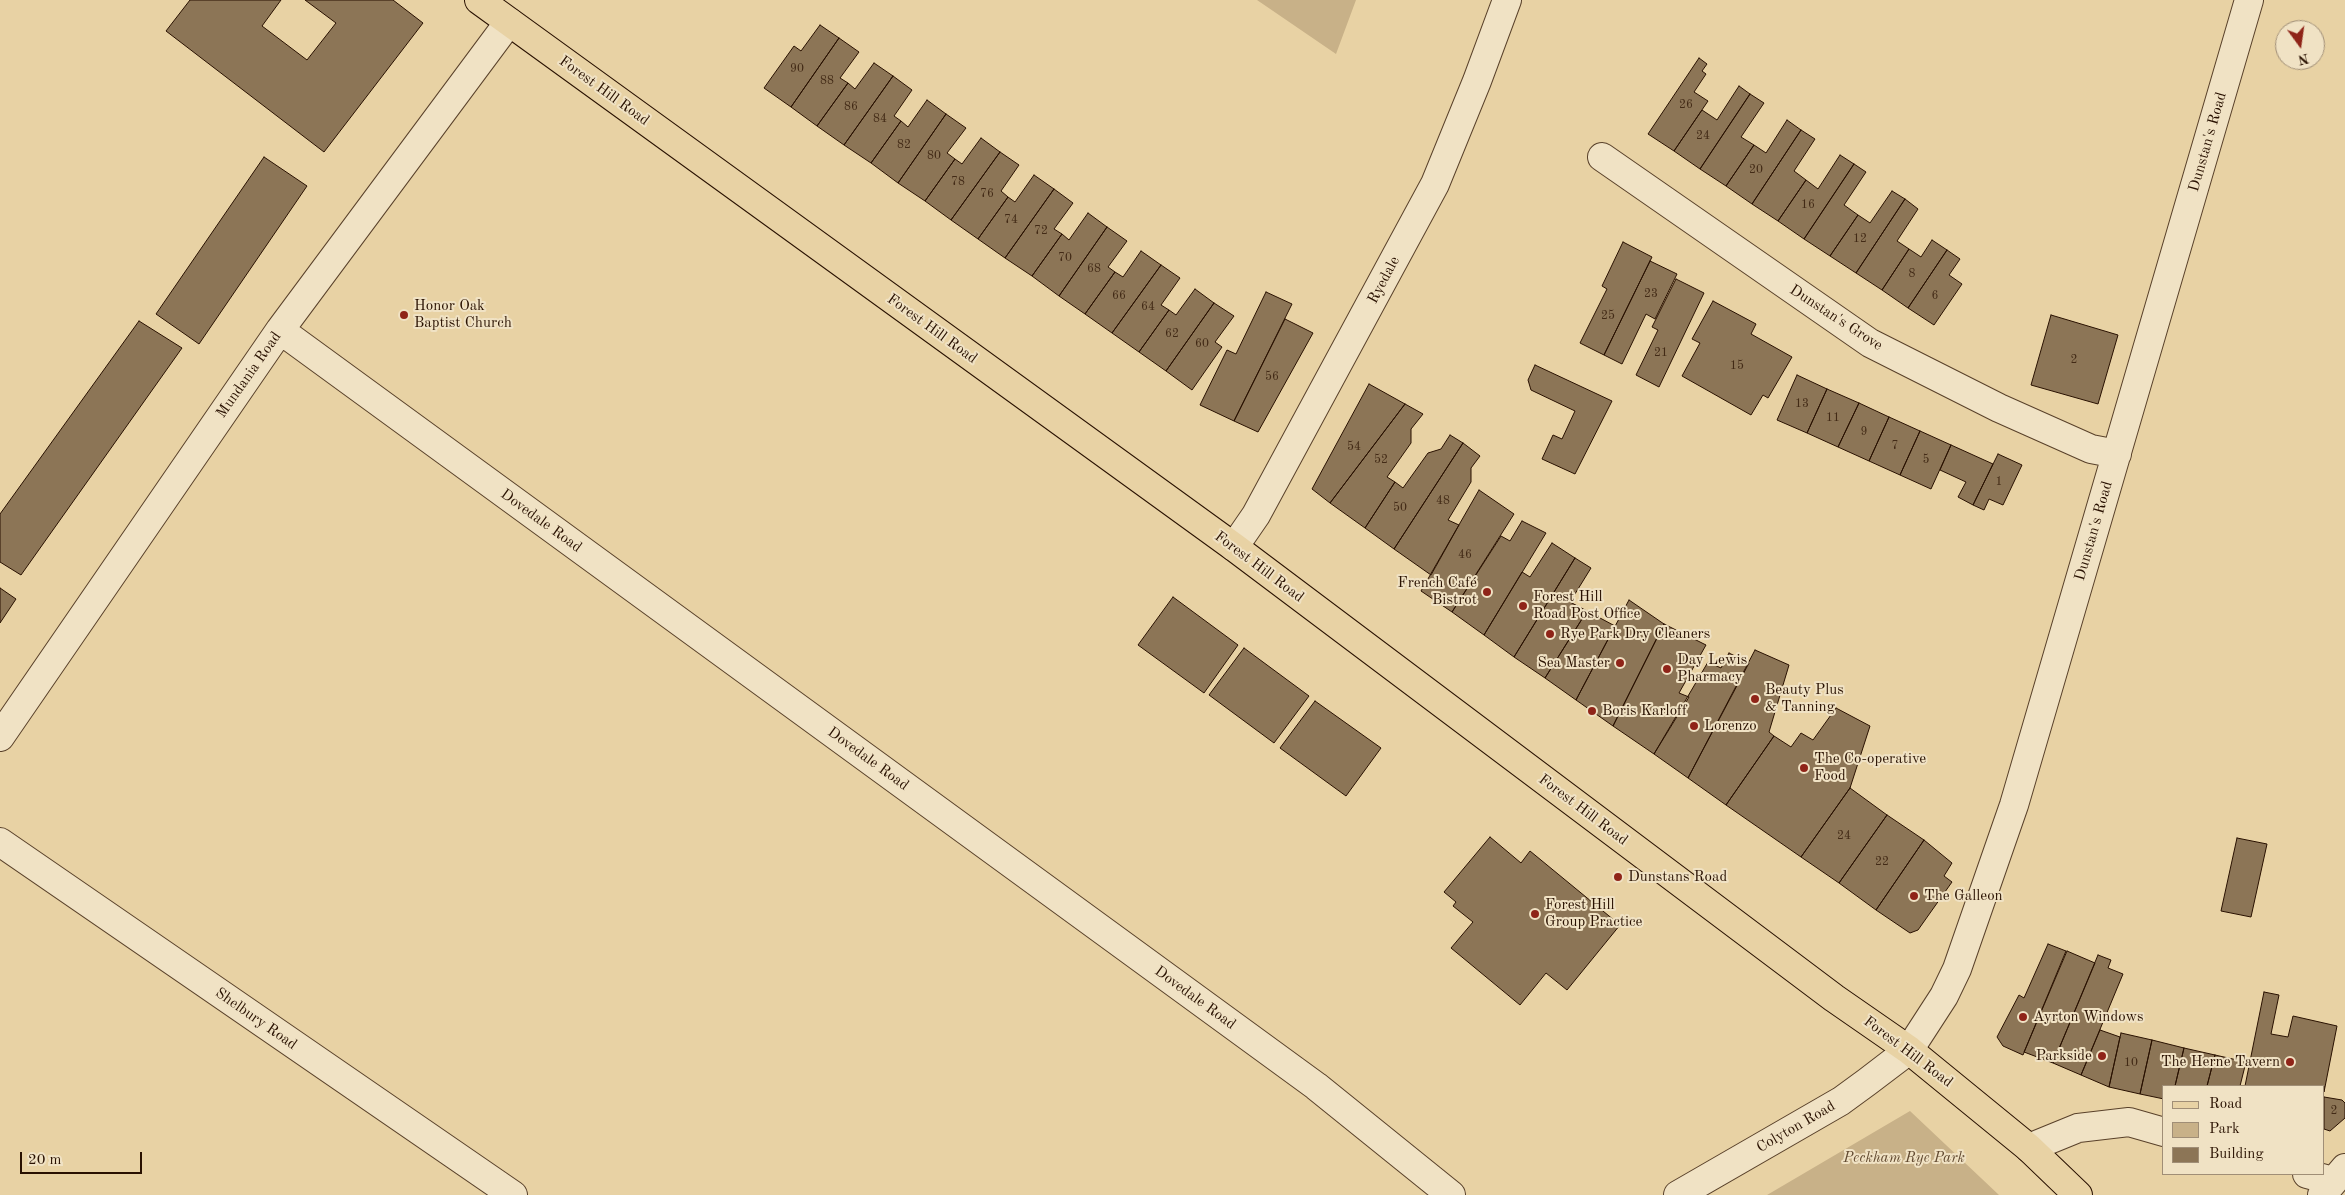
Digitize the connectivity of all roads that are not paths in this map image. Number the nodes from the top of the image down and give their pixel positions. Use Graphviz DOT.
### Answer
graph roads {
  1 [pos="479,0"];
  2 [pos="1507,0"];
  3 [pos="2249,0"];
  4 [pos="509,22"];
  5 [pos="1602,158"];
  6 [pos="280,330"];
  7 [pos="2117,454"];
  8 [pos="1234,547"];
  9 [pos="0,736"];
  10 [pos="0,842"];
  11 [pos="1909,1050"];
  12 [pos="2162,1131"];
  13 [pos="2029,1148"];
  14 [pos="2310,1175"];
  15 [pos="2333,1182"];
  16 [pos="513,1195"];
  17 [pos="1451,1195"];
  18 [pos="1678,1195"];
  19 [pos="2078,1195"];
  1 -- 4 [label="main road, Forest Hill Road"];
  2 -- 8 [label="street, Ryedale"];
  3 -- 7 [label="street, Dunstan's Road"];
  4 -- 6 [label="street, Mundania Road"];
  4 -- 8 [label="main road, Forest Hill Road"];
  5 -- 7 [label="street, Dunstan's Grove"];
  6 -- 9 [label="street, Mundania Road"];
  6 -- 17 [label="street, Dovedale Road"];
  7 -- 11 [label="street, Dunstan's Road"];
  8 -- 11 [label="main road, Forest Hill Road"];
  10 -- 16 [label="street, Shelbury Road"];
  11 -- 13 [label="main road, Forest Hill Road"];
  11 -- 18 [label="street, Colyton Road"];
  12 -- 13 [label="street"];
  13 -- 19 [label="main road, Forest Hill Road"];
  14 -- 15 [label="street"];
}
